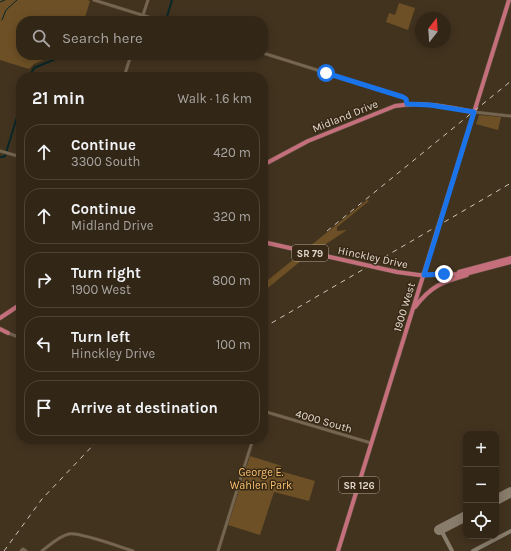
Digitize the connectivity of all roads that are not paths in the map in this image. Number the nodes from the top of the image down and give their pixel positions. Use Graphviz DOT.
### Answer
graph roads {
  1 [pos="94,0"];
  2 [pos="148,0"];
  3 [pos="509,0"];
  4 [pos="143,15"];
  5 [pos="146,16"];
  6 [pos="268,55"];
  7 [pos="129,60"];
  8 [pos="126,72"];
  9 [pos="407,104"];
  10 [pos="474,112"];
  11 [pos="511,116"];
  12 [pos="511,120"];
  13 [pos="0,151"];
  14 [pos="16,156"];
  15 [pos="268,162"];
  16 [pos="268,243"];
  17 [pos="511,258"];
  18 [pos="511,262"];
  19 [pos="477,271"];
  20 [pos="456,273"];
  21 [pos="424,275"];
  22 [pos="16,307"];
  23 [pos="413,311"];
  24 [pos="0,318"];
  25 [pos="0,330"];
  26 [pos="8,333"];
  27 [pos="16,336"];
  28 [pos="268,413"];
  29 [pos="372,443"];
  30 [pos="251,444"];
  31 [pos="22,550"];
  32 [pos="26,551"];
  33 [pos="42,551"];
  34 [pos="133,551"];
  35 [pos="218,551"];
  36 [pos="338,551"];
  1 -- 4 [label="street"];
  2 -- 4 [label="street"];
  3 -- 10 [label="main road, 1900 West / SR 126"];
  4 -- 5 [label="street"];
  6 -- 9 [label="street"];
  7 -- 8 [label="street"];
  9 -- 10 [label="main road, Midland Drive"];
  9 -- 15 [label="main road, Midland Drive"];
  10 -- 11 [label="street, Midland Drive"];
  10 -- 21 [label="main road, 1900 West / SR 126, bridge"];
  11 -- 12 [label="street"];
  13 -- 14 [label="street"];
  16 -- 21 [label="main road, Hinckley Drive / SR 79, bridge"];
  17 -- 20 [label="main road, Hinckley Drive / SR 79"];
  18 -- 19 [label="main road, Hinckley Drive / SR 79"];
  19 -- 20 [label="main road, Hinckley Drive / SR 79"];
  19 -- 23 [label="main road"];
  20 -- 21 [label="main road, Hinckley Drive / SR 79"];
  21 -- 23 [label="main road, 1900 West / SR 126"];
  22 -- 24 [label="main road"];
  23 -- 29 [label="main road, 1900 West / SR 126"];
  25 -- 26 [label="main road"];
  26 -- 27 [label="street"];
  28 -- 29 [label="street, 4000 South"];
  29 -- 36 [label="main road, 1900 West / SR 126"];
  30 -- 35 [label="street"];
  31 -- 32 [label="street"];
  33 -- 34 [label="street"];
}
